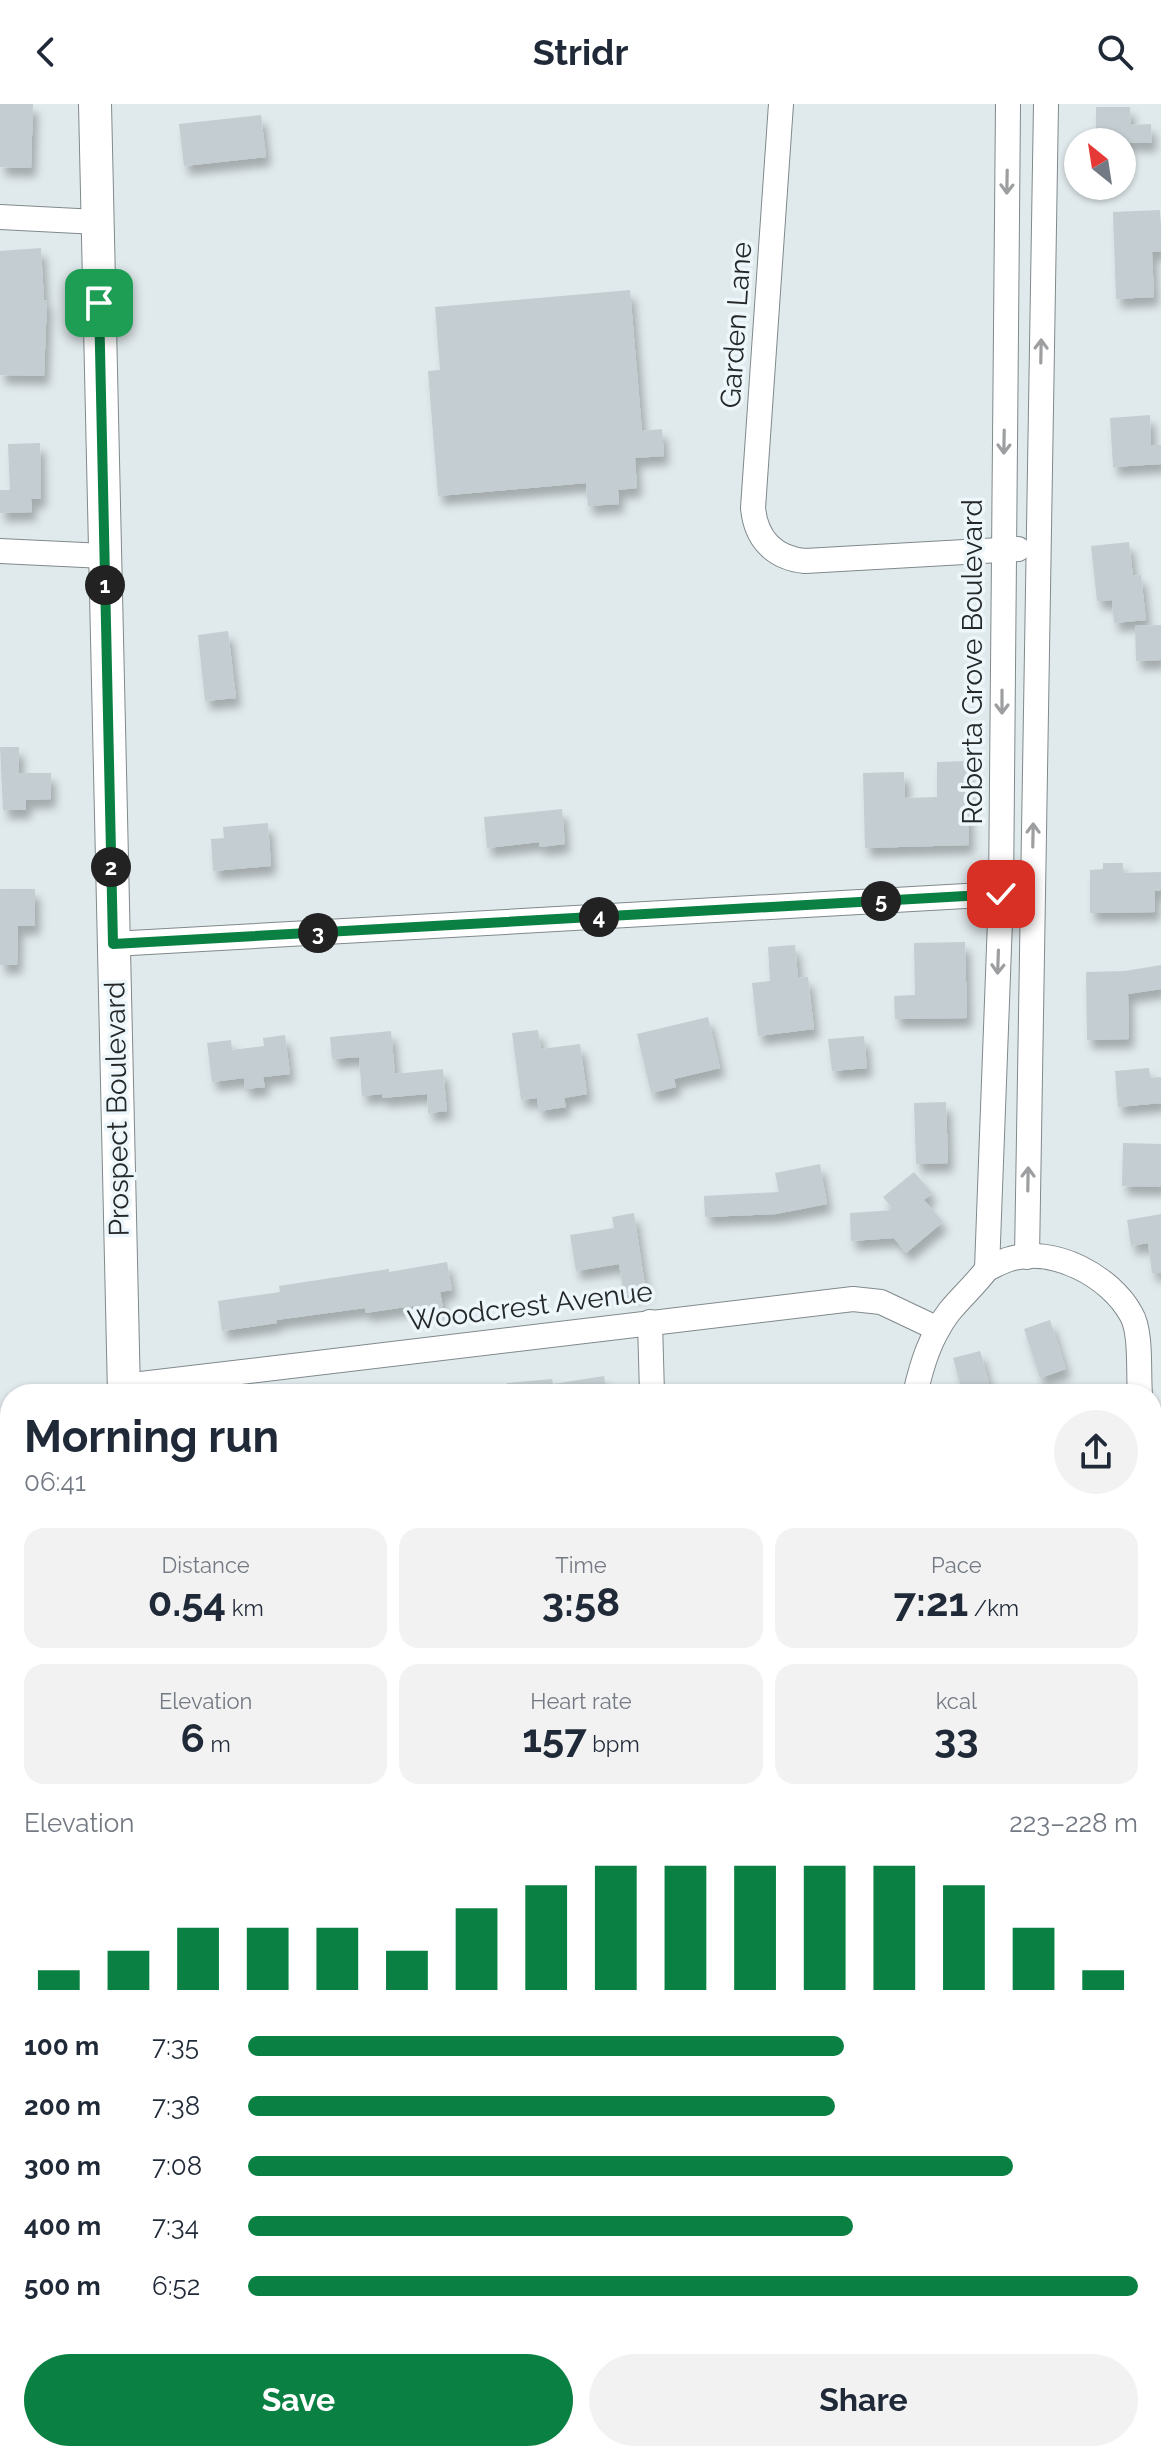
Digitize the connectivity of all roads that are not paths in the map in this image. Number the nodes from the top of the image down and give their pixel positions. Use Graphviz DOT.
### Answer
graph roads {
  1 [pos="95,104"];
  2 [pos="781,104"];
  3 [pos="1008,104"];
  4 [pos="1046,104"];
  5 [pos="0,217"];
  6 [pos="97,222"];
  7 [pos="1037,548"];
  8 [pos="1003,550"];
  9 [pos="0,551"];
  10 [pos="104,556"];
  11 [pos="1001,894"];
  12 [pos="113,944"];
  13 [pos="1027,1257"];
  14 [pos="987,1269"];
  15 [pos="650,1322"];
  16 [pos="938,1329"];
  17 [pos="124,1384"];
  18 [pos="170,1384"];
  19 [pos="652,1384"];
  20 [pos="918,1384"];
  21 [pos="1139,1384"];
  1 -- 6 [label="main road, Prospect Boulevard"];
  2 -- 8 [label="street, Garden Lane"];
  3 -- 8 [label="street, Roberta Grove Boulevard, one-way"];
  7 -- 4 [label="street, one-way"];
  5 -- 6 [label="street"];
  6 -- 10 [label="main road, Prospect Boulevard"];
  7 -- 8 [label="street"];
  13 -- 7 [label="street, one-way"];
  8 -- 11 [label="street, Roberta Grove Boulevard, one-way"];
  9 -- 10 [label="street"];
  10 -- 12 [label="main road, Prospect Boulevard"];
  11 -- 12 [label="street"];
  11 -- 14 [label="street, Roberta Grove Boulevard, one-way"];
  12 -- 17 [label="main road, Prospect Boulevard"];
  13 -- 14 [label="street"];
  13 -- 21 [label="street"];
  14 -- 16 [label="street"];
  15 -- 16 [label="street, Woodcrest Avenue"];
  15 -- 18 [label="street, Woodcrest Avenue"];
  15 -- 19 [label="street"];
  16 -- 20 [label="street"];
}
